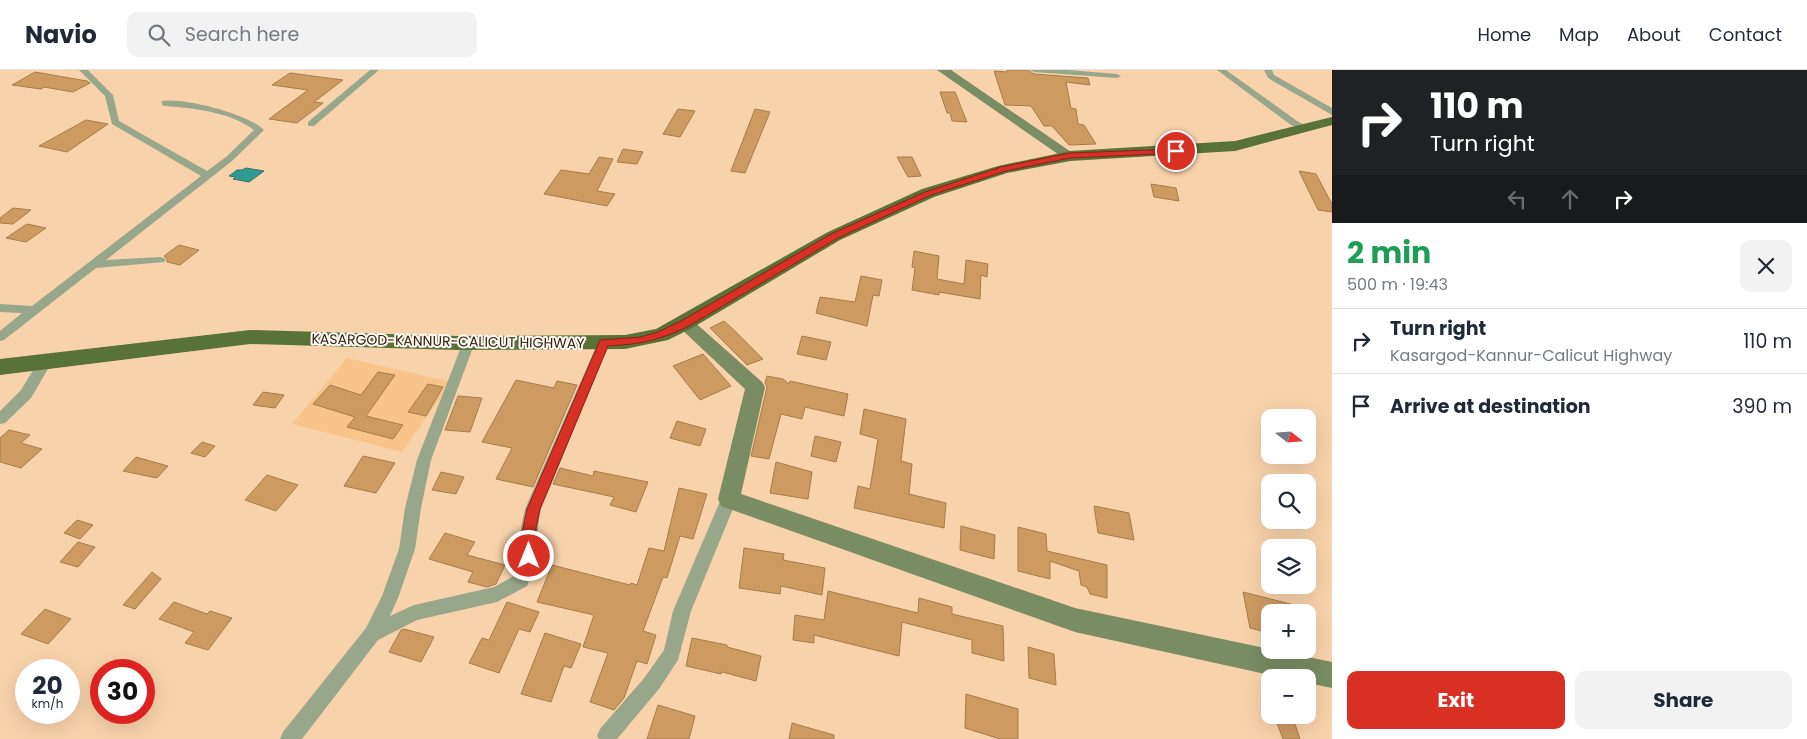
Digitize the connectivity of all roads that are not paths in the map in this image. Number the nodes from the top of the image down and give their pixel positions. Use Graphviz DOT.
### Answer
graph roads {
  1 [pos="83,70"];
  2 [pos="375,70"];
  3 [pos="943,70"];
  4 [pos="1034,70"];
  5 [pos="1221,70"];
  6 [pos="1268,70"];
  7 [pos="1117,76"];
  8 [pos="165,103"];
  9 [pos="1332,112"];
  10 [pos="1332,121"];
  11 [pos="311,124"];
  12 [pos="1306,128"];
  13 [pos="1070,156"];
  14 [pos="207,175"];
  15 [pos="160,260"];
  16 [pos="92,265"];
  17 [pos="0,308"];
  18 [pos="34,310"];
  19 [pos="685,323"];
  20 [pos="0,337"];
  21 [pos="470,342"];
  22 [pos="604,342"];
  23 [pos="45,362"];
  24 [pos="0,366"];
  25 [pos="0,419"];
  26 [pos="729,499"];
  27 [pos="372,634"];
  28 [pos="1332,675"];
  29 [pos="607,736"];
  30 [pos="290,739"];
  1 -- 14 [label="street"];
  2 -- 11 [label="street"];
  3 -- 13 [label="main road"];
  4 -- 7 [label="street"];
  5 -- 12 [label="street"];
  6 -- 9 [label="street"];
  8 -- 14 [label="street"];
  10 -- 12 [label="highway, KASARGOD-KANNUR-CALICUT HIGHWAY"];
  12 -- 13 [label="highway, KASARGOD-KANNUR-CALICUT HIGHWAY"];
  13 -- 19 [label="highway, KASARGOD-KANNUR-CALICUT HIGHWAY"];
  14 -- 16 [label="street"];
  15 -- 16 [label="street"];
  16 -- 18 [label="street"];
  17 -- 18 [label="street"];
  18 -- 20 [label="street"];
  19 -- 22 [label="highway, KASARGOD-KANNUR-CALICUT HIGHWAY"];
  19 -- 26 [label="main road"];
  21 -- 22 [label="highway, KASARGOD-KANNUR-CALICUT HIGHWAY"];
  21 -- 23 [label="highway, KASARGOD-KANNUR-CALICUT HIGHWAY"];
  21 -- 27 [label="street"];
  22 -- 27 [label="street"];
  23 -- 24 [label="highway, KASARGOD-KANNUR-CALICUT HIGHWAY"];
  23 -- 25 [label="street"];
  26 -- 28 [label="main road"];
  26 -- 29 [label="street"];
  27 -- 30 [label="street"];
}
